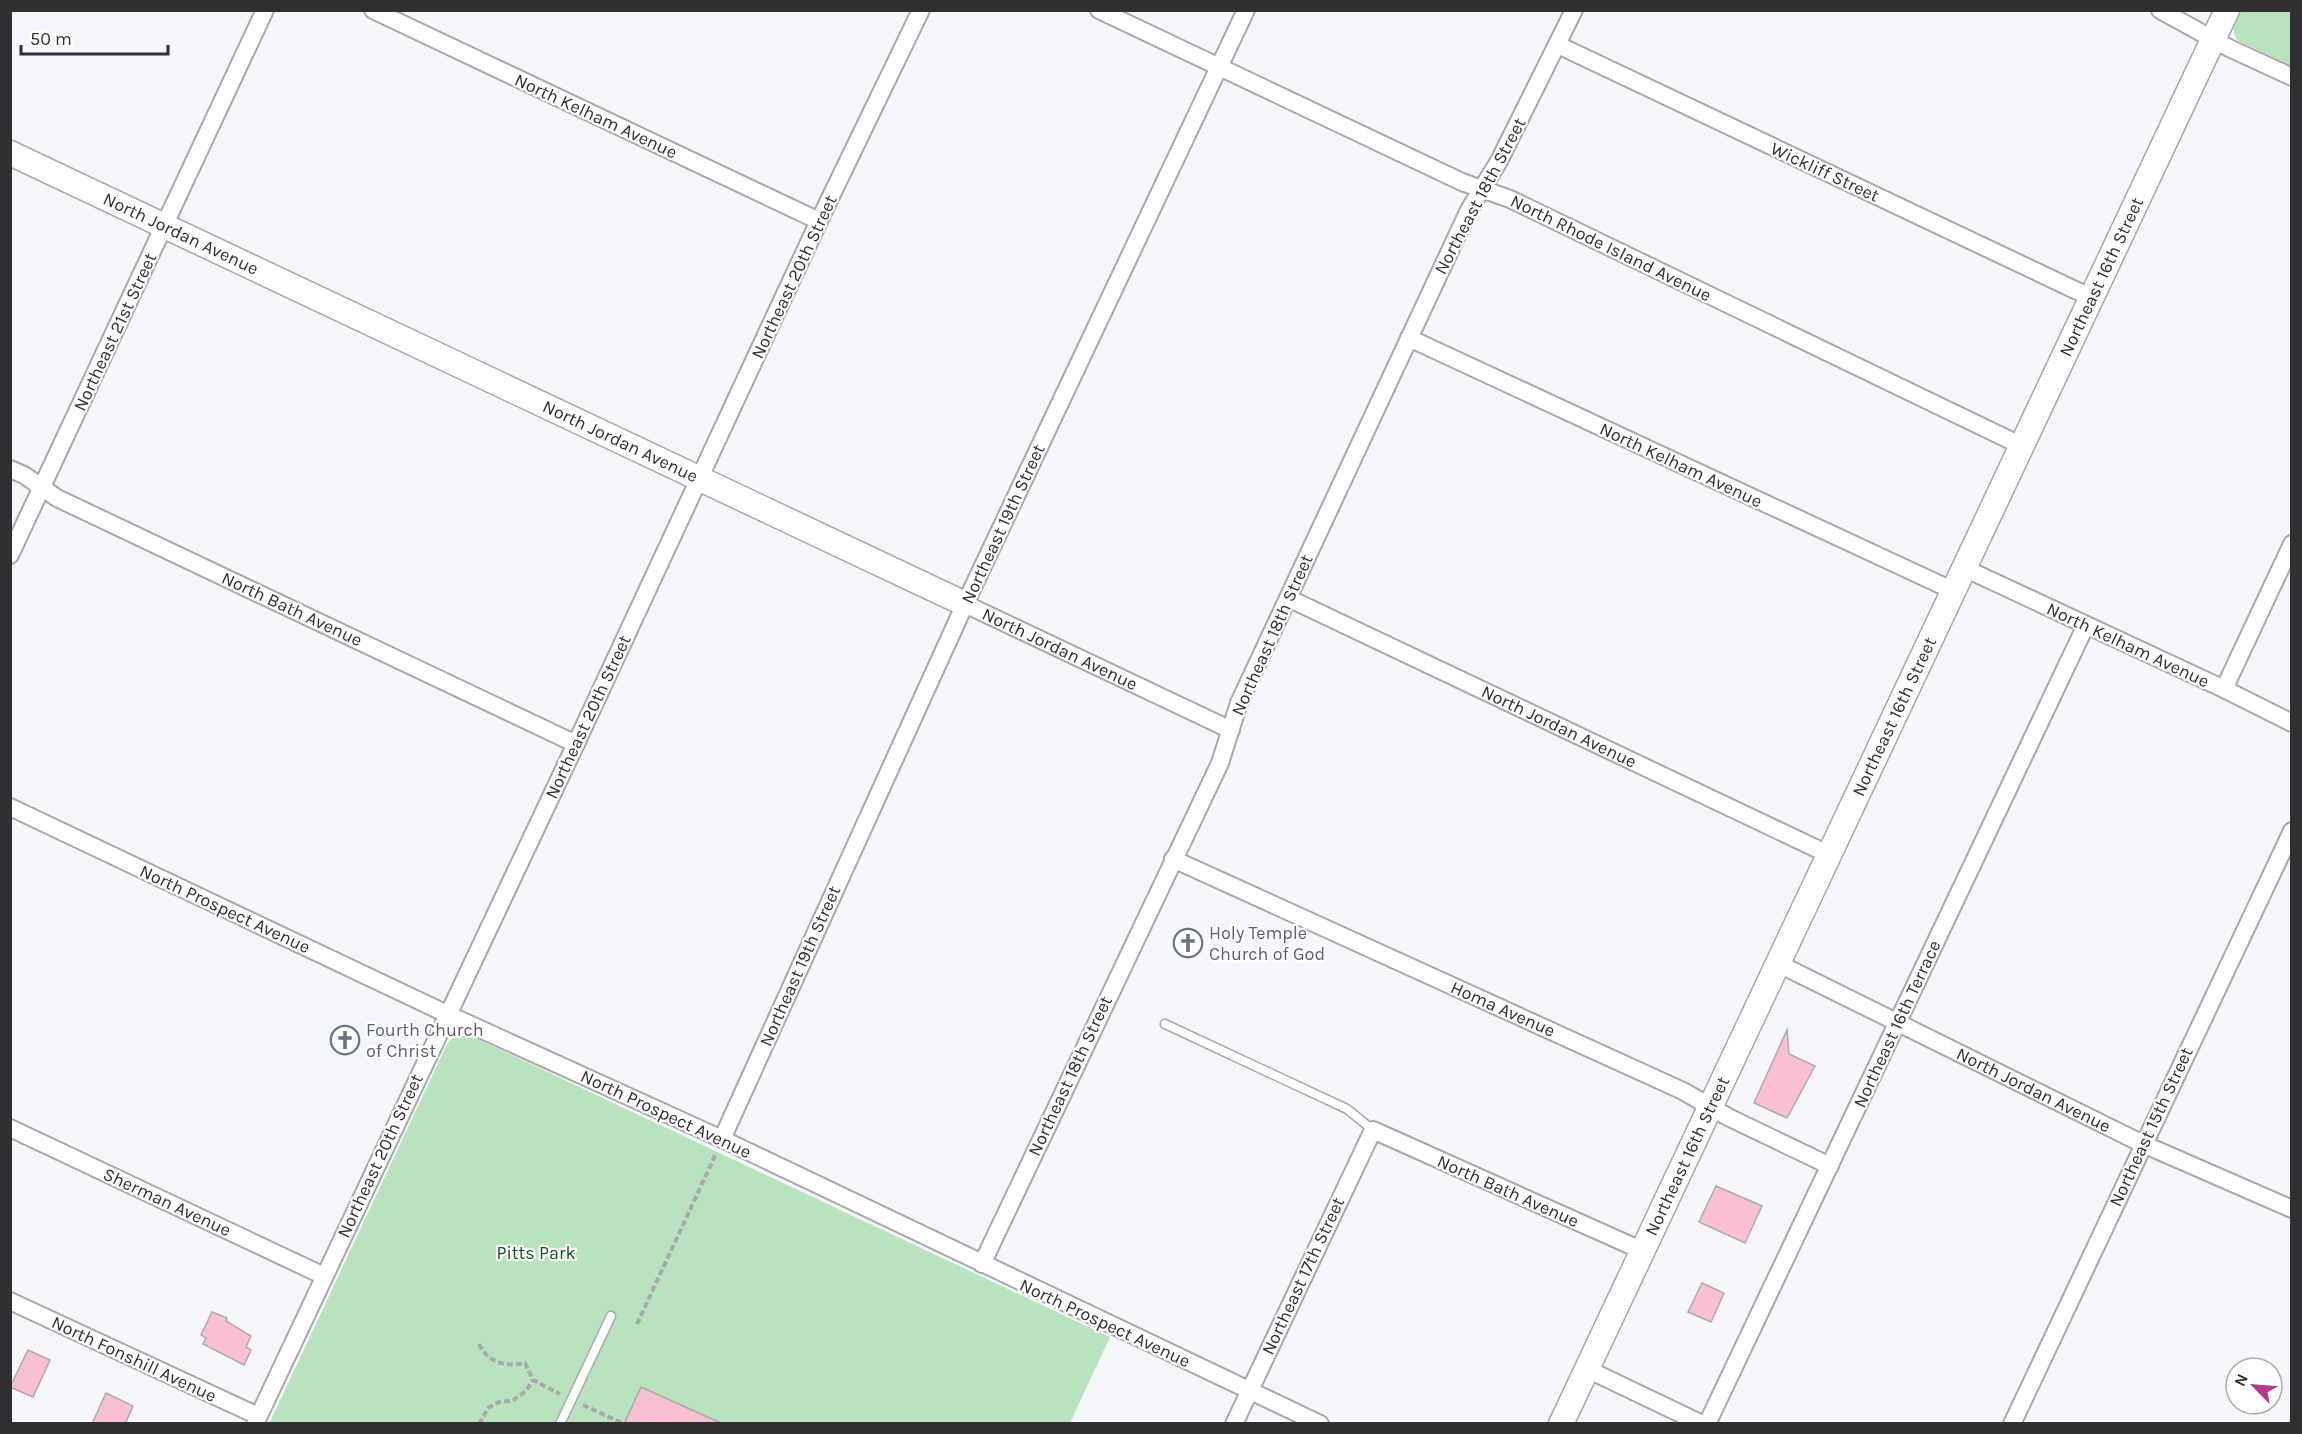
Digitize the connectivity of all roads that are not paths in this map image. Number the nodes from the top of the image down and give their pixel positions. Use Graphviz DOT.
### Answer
graph roads {
  1 [pos="265,10"];
  2 [pos="373,10"];
  3 [pos="921,10"];
  4 [pos="1099,10"];
  5 [pos="1246,10"];
  6 [pos="1574,10"];
  7 [pos="2160,10"];
  8 [pos="2227,10"];
  9 [pos="2214,39"];
  10 [pos="1558,45"];
  11 [pos="1220,67"];
  12 [pos="2292,77"];
  13 [pos="10,153"];
  14 [pos="1482,189"];
  15 [pos="819,221"];
  16 [pos="164,227"];
  17 [pos="2092,298"];
  18 [pos="1409,338"];
  19 [pos="2022,446"];
  20 [pos="10,469"];
  21 [pos="699,478"];
  22 [pos="42,488"];
  23 [pos="2292,544"];
  24 [pos="10,555"];
  25 [pos="1964,568"];
  26 [pos="1954,591"];
  27 [pos="1287,598"];
  28 [pos="965,604"];
  29 [pos="2086,625"];
  30 [pos="2224,689"];
  31 [pos="2292,723"];
  32 [pos="1231,730"];
  33 [pos="576,744"];
  34 [pos="10,807"];
  35 [pos="2292,831"];
  36 [pos="1830,855"];
  37 [pos="1173,859"];
  38 [pos="1779,964"];
  39 [pos="447,1014"];
  40 [pos="1898,1023"];
  41 [pos="1165,1024"];
  42 [pos="1710,1107"];
  43 [pos="10,1128"];
  44 [pos="1373,1130"];
  45 [pos="722,1139"];
  46 [pos="2143,1144"];
  47 [pos="1830,1166"];
  48 [pos="2292,1209"];
  49 [pos="1642,1251"];
  50 [pos="982,1264"];
  51 [pos="324,1276"];
  52 [pos="10,1301"];
  53 [pos="611,1316"];
  54 [pos="1587,1369"];
  55 [pos="1249,1391"];
  56 [pos="257,1420"];
  57 [pos="561,1424"];
  58 [pos="1233,1424"];
  59 [pos="1320,1424"];
  60 [pos="1561,1424"];
  61 [pos="1702,1424"];
  62 [pos="1707,1424"];
  63 [pos="2012,1424"];
  1 -- 16 [label="street, Northeast 21st Street"];
  2 -- 15 [label="street, North Kelham Avenue"];
  3 -- 15 [label="street, Northeast 20th Street"];
  4 -- 11 [label="street, North Rhode Island Avenue"];
  5 -- 11 [label="street, Northeast 19th Street"];
  6 -- 10 [label="street, Northeast 18th Street"];
  7 -- 9 [label="street"];
  8 -- 9 [label="street, Northeast 16th Street"];
  9 -- 12 [label="street"];
  9 -- 17 [label="street, Northeast 16th Street"];
  10 -- 14 [label="street, Northeast 18th Street"];
  10 -- 17 [label="street, Wickliff Street"];
  11 -- 14 [label="street, North Rhode Island Avenue"];
  11 -- 28 [label="street, Northeast 19th Street"];
  13 -- 16 [label="street, North Jordan Avenue"];
  14 -- 18 [label="street, Northeast 18th Street"];
  14 -- 19 [label="street, North Rhode Island Avenue"];
  15 -- 21 [label="street, Northeast 20th Street"];
  16 -- 21 [label="street, North Jordan Avenue"];
  16 -- 22 [label="street, Northeast 21st Street"];
  17 -- 19 [label="street, Northeast 16th Street"];
  18 -- 26 [label="street, North Kelham Avenue"];
  18 -- 27 [label="street, Northeast 18th Street"];
  19 -- 25 [label="street, Northeast 16th Street"];
  20 -- 22 [label="street, North Bath Avenue"];
  21 -- 28 [label="street, North Jordan Avenue"];
  21 -- 33 [label="street, Northeast 20th Street"];
  22 -- 24 [label="street, Northeast 21st Street"];
  22 -- 33 [label="street, North Bath Avenue"];
  23 -- 30 [label="street"];
  25 -- 26 [label="street, Northeast 16th Street"];
  25 -- 29 [label="street, North Kelham Avenue"];
  26 -- 36 [label="street, Northeast 16th Street"];
  27 -- 32 [label="street, Northeast 18th Street"];
  27 -- 36 [label="street, North Jordan Avenue"];
  28 -- 32 [label="street, North Jordan Avenue"];
  28 -- 45 [label="street, Northeast 19th Street"];
  29 -- 30 [label="street, North Kelham Avenue"];
  29 -- 40 [label="street, Northeast 16th Terrace"];
  30 -- 31 [label="street, North Kelham Avenue"];
  32 -- 37 [label="street, Northeast 18th Street"];
  33 -- 39 [label="street, Northeast 20th Street"];
  34 -- 39 [label="street, North Prospect Avenue"];
  35 -- 46 [label="street, Northeast 15th Street"];
  36 -- 38 [label="street, Northeast 16th Street"];
  37 -- 42 [label="street, Homa Avenue"];
  37 -- 50 [label="street, Northeast 18th Street"];
  38 -- 40 [label="street, North Jordan Avenue"];
  38 -- 42 [label="street, Northeast 16th Street"];
  39 -- 45 [label="street, North Prospect Avenue"];
  39 -- 51 [label="street, Northeast 20th Street"];
  40 -- 46 [label="street, North Jordan Avenue"];
  40 -- 47 [label="street, Northeast 16th Terrace"];
  41 -- 44 [label="lane"];
  42 -- 47 [label="street, Homa Avenue"];
  42 -- 49 [label="street, Northeast 16th Street"];
  43 -- 51 [label="street, Sherman Avenue"];
  44 -- 49 [label="street, North Bath Avenue"];
  44 -- 55 [label="street, Northeast 17th Street"];
  45 -- 50 [label="street, North Prospect Avenue"];
  46 -- 48 [label="street, North Jordan Avenue"];
  46 -- 63 [label="street, Northeast 15th Street"];
  47 -- 62 [label="street, Northeast 16th Terrace"];
  49 -- 54 [label="street, Northeast 16th Street"];
  50 -- 55 [label="street, North Prospect Avenue"];
  51 -- 56 [label="street, Northeast 20th Street"];
  52 -- 56 [label="street, North Fonshill Avenue"];
  53 -- 57 [label="lane"];
  54 -- 60 [label="street, Northeast 16th Street"];
  54 -- 61 [label="street"];
  55 -- 58 [label="street, Northeast 17th Street"];
  55 -- 59 [label="street, North Prospect Avenue"];
}
